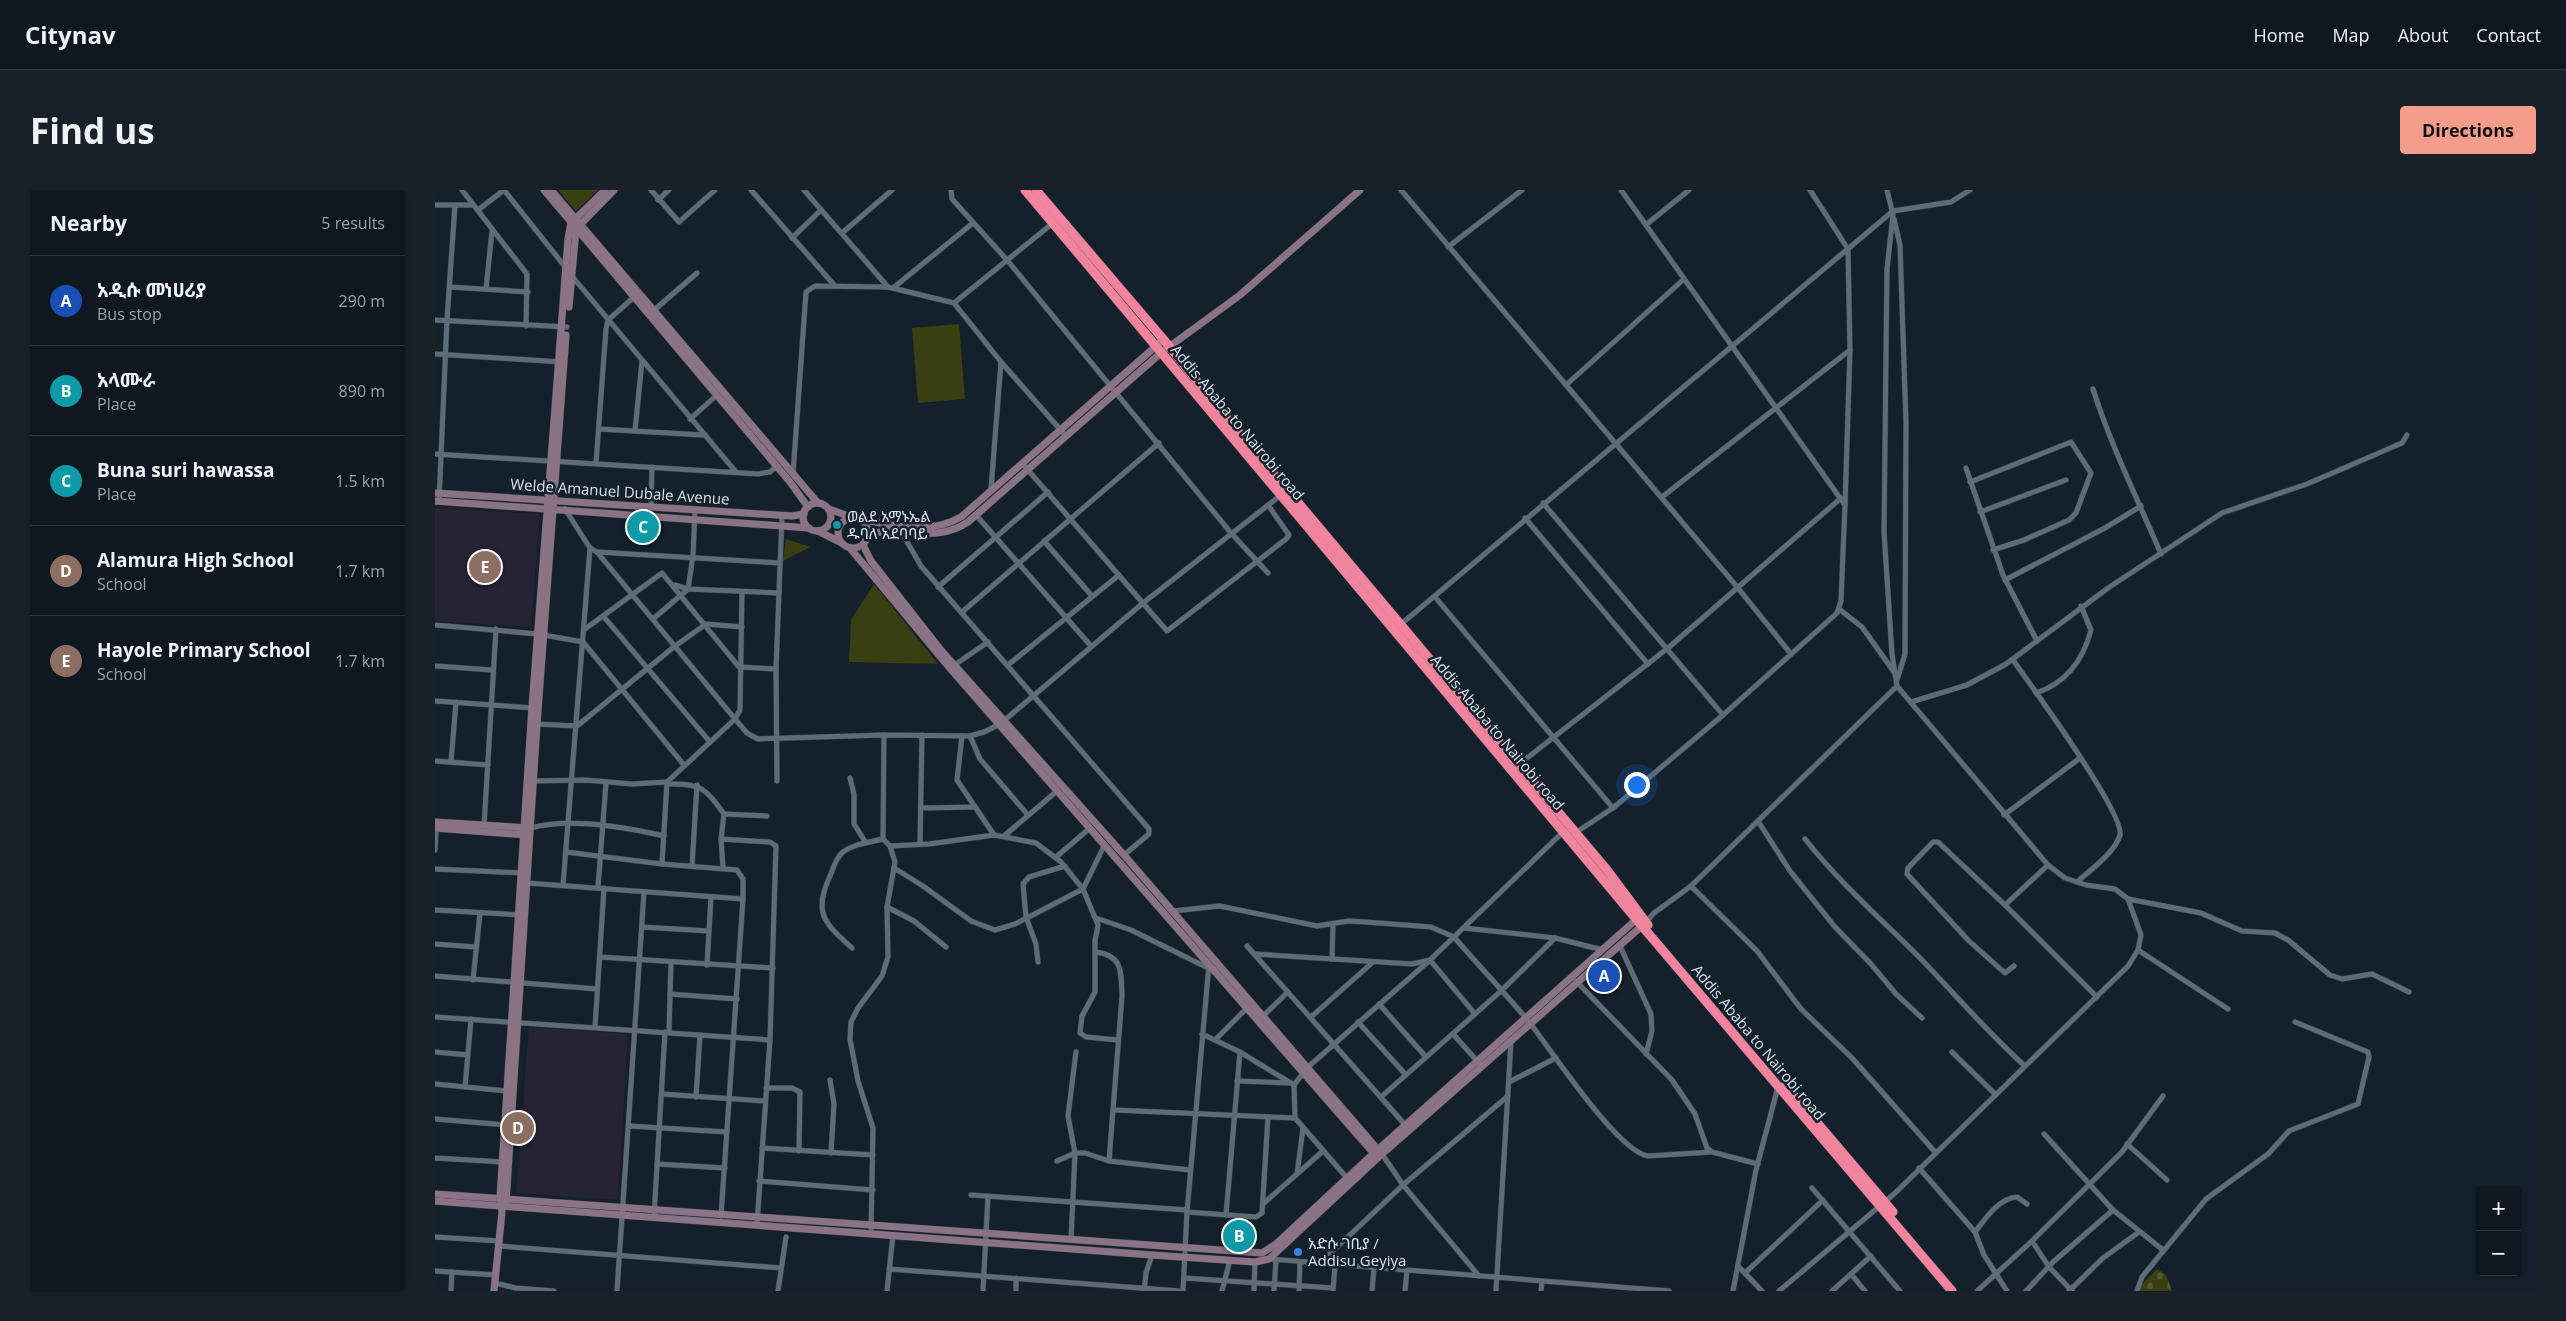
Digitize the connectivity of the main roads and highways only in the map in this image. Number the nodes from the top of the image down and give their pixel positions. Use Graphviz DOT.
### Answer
graph roads {
  1 [pos="544,190"];
  2 [pos="551,190"];
  3 [pos="605,190"];
  4 [pos="615,190"];
  5 [pos="1025,190"];
  6 [pos="1036,190"];
  7 [pos="1360,190"];
  8 [pos="1056,220"];
  9 [pos="575,224"];
  10 [pos="1163,346"];
  11 [pos="1024,465"];
  12 [pos="437,497"];
  13 [pos="818,503"];
  14 [pos="551,504"];
  15 [pos="808,507"];
  16 [pos="615,509"];
  17 [pos="829,509"];
  18 [pos="804,514"];
  19 [pos="971,516"];
  20 [pos="857,518"];
  21 [pos="809,528"];
  22 [pos="818,531"];
  23 [pos="868,536"];
  24 [pos="841,542"];
  25 [pos="863,545"];
  26 [pos="850,548"];
  27 [pos="1397,628"];
  28 [pos="951,666"];
  29 [pos="535,708"];
  30 [pos="1002,722"];
  31 [pos="1515,767"];
  32 [pos="435,826"];
  33 [pos="528,831"];
  34 [pos="522,915"];
  35 [pos="1641,921"];
  36 [pos="1575,979"];
  37 [pos="1261,1018"];
  38 [pos="1528,1021"];
  39 [pos="515,1022"];
  40 [pos="1480,1064"];
  41 [pos="508,1125"];
  42 [pos="1378,1154"];
  43 [pos="435,1194"];
  44 [pos="435,1200"];
  45 [pos="503,1203"];
  46 [pos="1882,1204"];
  47 [pos="871,1228"];
  48 [pos="987,1238"];
  49 [pos="495,1287"];
  50 [pos="1952,1291"];
  51 [pos="1959,1291"];
  1 -- 9 [label="main road"];
  2 -- 9 [label="main road"];
  3 -- 9 [label="main road"];
  4 -- 9 [label="main road"];
  5 -- 8 [label="highway, Addis Ababa to Nairobi road"];
  6 -- 8 [label="highway, Addis Ababa to Nairobi road"];
  7 -- 10 [label="main road"];
  8 -- 10 [label="highway, Addis Ababa to Nairobi road"];
  9 -- 13 [label="main road"];
  9 -- 14 [label="main road"];
  9 -- 15 [label="main road"];
  10 -- 11 [label="main road"];
  10 -- 11 [label="main road"];
  10 -- 27 [label="highway, Addis Ababa to Nairobi road"];
  10 -- 27 [label="highway, Addis Ababa to Nairobi road"];
  11 -- 19 [label="main road"];
  11 -- 19 [label="main road"];
  12 -- 14 [label="main road, Welde Amanuel Dubale Avenue"];
  13 -- 15 [label="main road"];
  13 -- 17 [label="main road"];
  14 -- 16 [label="main road, Welde Amanuel Dubale Avenue"];
  14 -- 16 [label="main road"];
  14 -- 29 [label="main road"];
  15 -- 18 [label="main road"];
  16 -- 18 [label="main road, Welde Amanuel Dubale Avenue"];
  16 -- 21 [label="main road"];
  17 -- 20 [label="main road"];
  17 -- 22 [label="main road"];
  18 -- 21 [label="main road"];
  19 -- 20 [label="main road"];
  19 -- 23 [label="main road"];
  20 -- 23 [label="main road"];
  20 -- 24 [label="main road"];
  21 -- 22 [label="main road"];
  22 -- 24 [label="main road"];
  23 -- 25 [label="main road"];
  24 -- 26 [label="main road"];
  25 -- 26 [label="main road"];
  25 -- 28 [label="main road"];
  26 -- 28 [label="main road"];
  27 -- 31 [label="highway, Addis Ababa to Nairobi road"];
  28 -- 30 [label="main road"];
  29 -- 33 [label="main road"];
  29 -- 33 [label="main road"];
  30 -- 37 [label="main road"];
  30 -- 37 [label="main road"];
  31 -- 35 [label="highway, Addis Ababa to Nairobi road"];
  31 -- 35 [label="highway, Addis Ababa to Nairobi road"];
  32 -- 33 [label="main road"];
  32 -- 33 [label="main road"];
  33 -- 34 [label="main road"];
  33 -- 34 [label="main road"];
  34 -- 39 [label="main road"];
  35 -- 36 [label="main road"];
  35 -- 36 [label="main road"];
  35 -- 46 [label="highway, Addis Ababa to Nairobi road"];
  35 -- 46 [label="highway, Addis Ababa to Nairobi road"];
  36 -- 38 [label="main road"];
  37 -- 42 [label="main road"];
  38 -- 40 [label="main road"];
  38 -- 40 [label="main road"];
  39 -- 41 [label="main road"];
  39 -- 41 [label="main road"];
  40 -- 42 [label="main road"];
  41 -- 45 [label="main road"];
  41 -- 45 [label="main road"];
  42 -- 48 [label="main road"];
  42 -- 48 [label="main road"];
  43 -- 45 [label="main road"];
  44 -- 45 [label="main road"];
  45 -- 47 [label="main road"];
  45 -- 49 [label="main road"];
  46 -- 50 [label="highway, Addis Ababa to Nairobi road"];
  46 -- 51 [label="highway, Addis Ababa to Nairobi road"];
  47 -- 48 [label="main road"];
  47 -- 48 [label="main road"];
}
